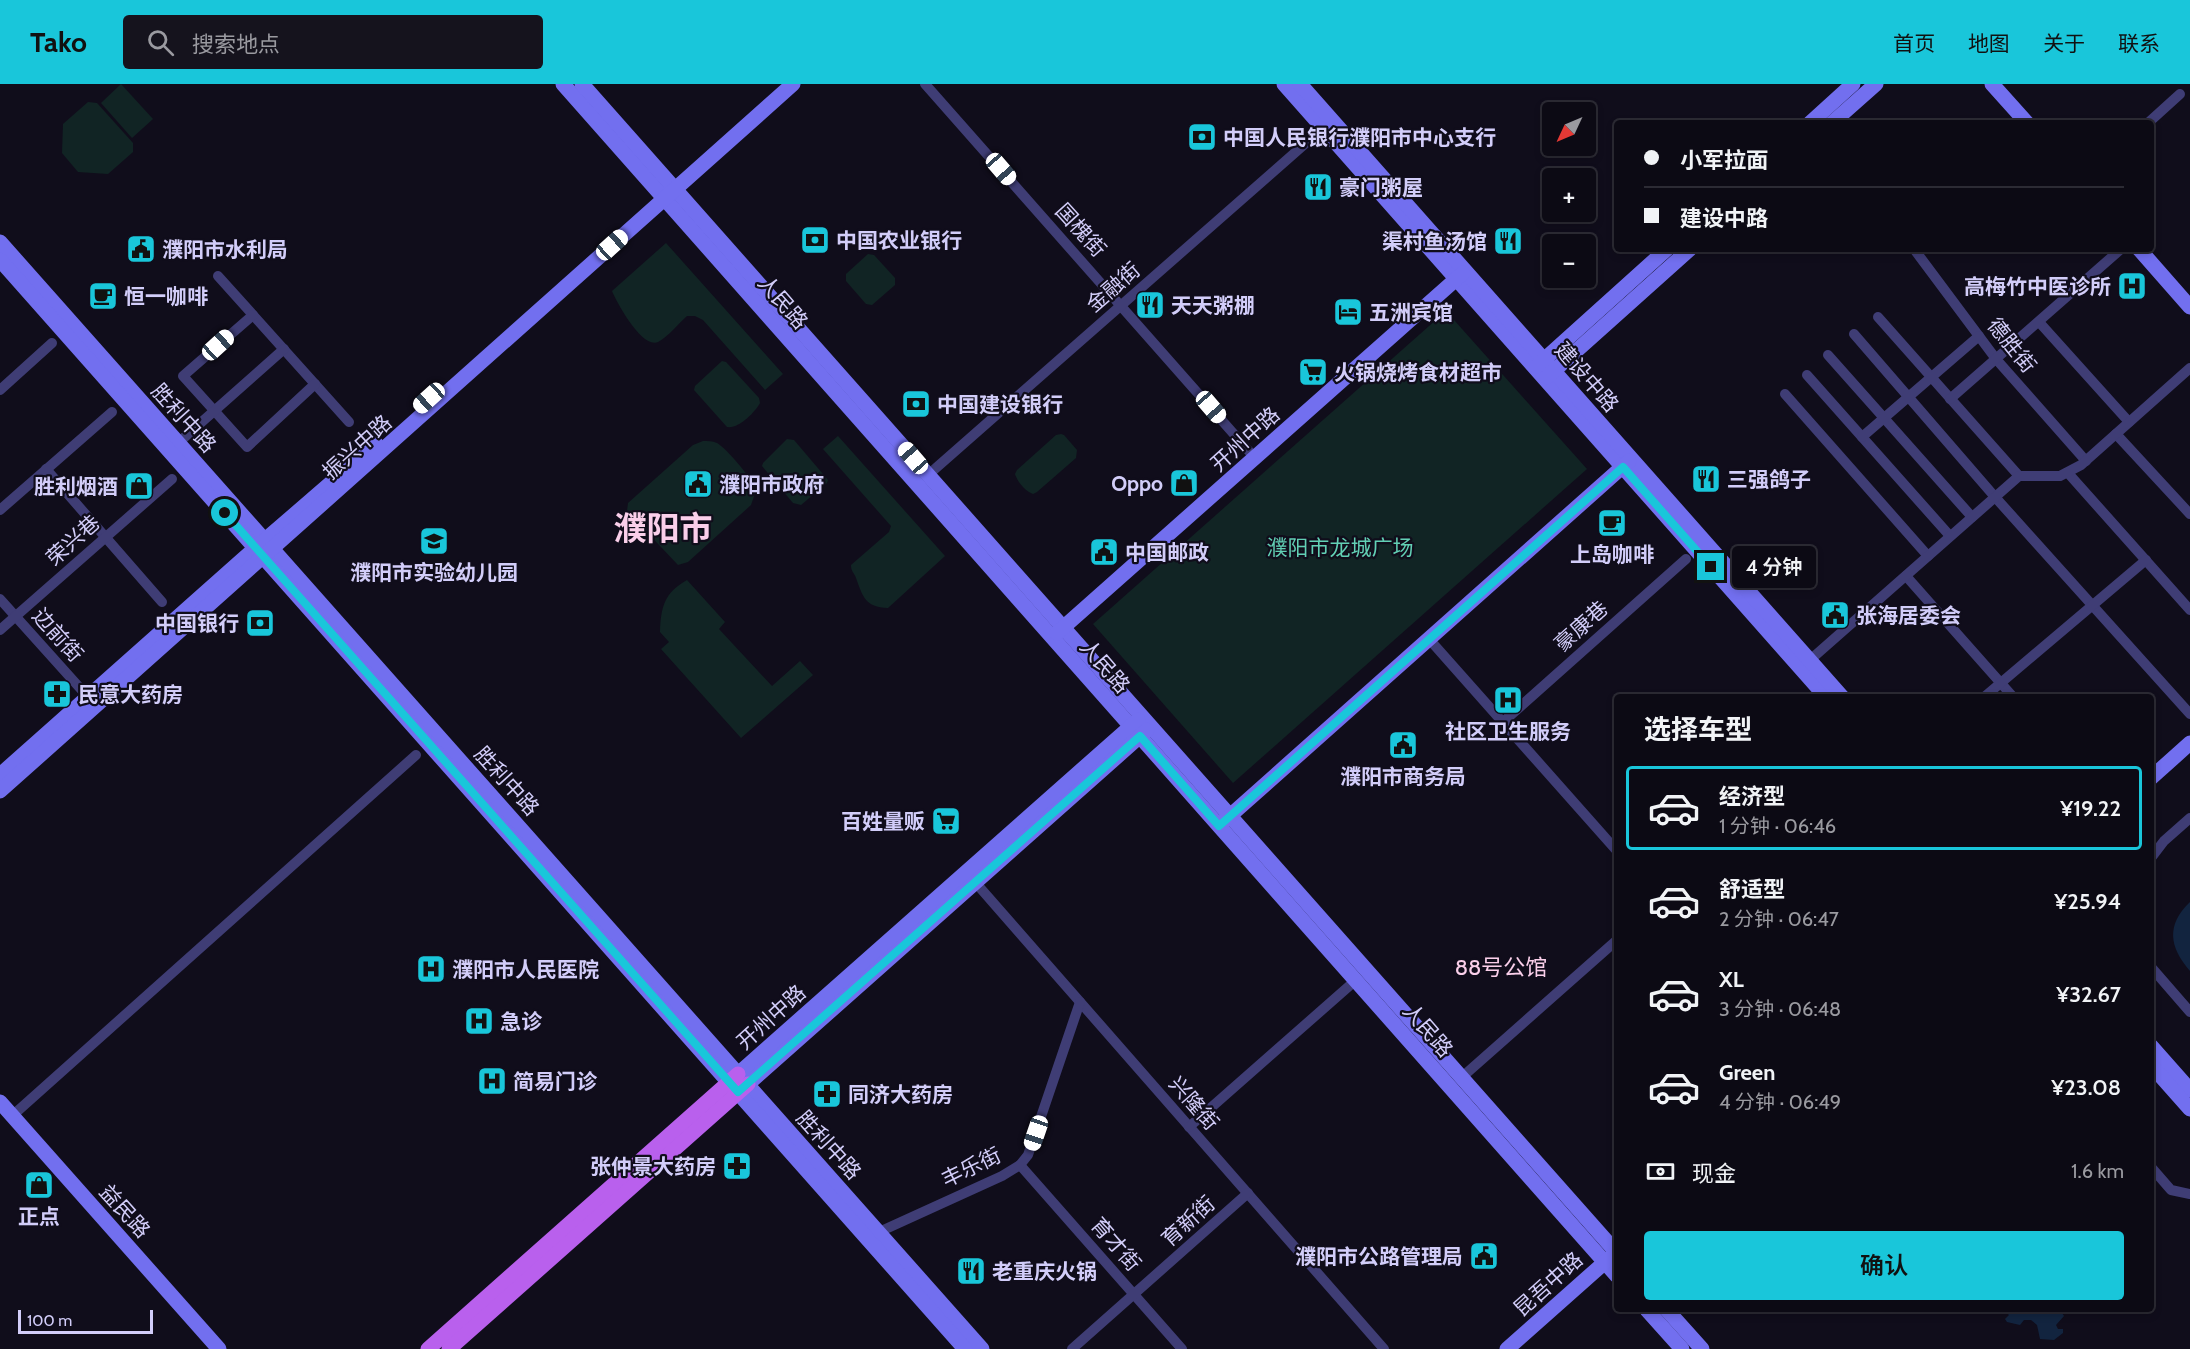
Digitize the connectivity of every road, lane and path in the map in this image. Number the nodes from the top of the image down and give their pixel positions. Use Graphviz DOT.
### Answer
graph roads {
  1 [pos="562,84"];
  2 [pos="582,84"];
  3 [pos="779,84"];
  4 [pos="793,84"];
  5 [pos="925,84"];
  6 [pos="1284,84"];
  7 [pos="1300,84"];
  8 [pos="1853,84"];
  9 [pos="1876,84"];
  10 [pos="1992,84"];
  11 [pos="2180,94"];
  12 [pos="1812,120"];
  13 [pos="1835,120"];
  14 [pos="2024,120"];
  15 [pos="2151,120"];
  16 [pos="1323,128"];
  17 [pos="666,190"];
  18 [pos="0,242"];
  19 [pos="1665,252"];
  20 [pos="1686,252"];
  21 [pos="1916,252"];
  22 [pos="2118,252"];
  23 [pos="2142,252"];
  24 [pos="0,260"];
  25 [pos="1461,275"];
  26 [pos="218,276"];
  27 [pos="1122,305"];
  28 [pos="2190,307"];
  29 [pos="253,315"];
  30 [pos="1878,317"];
  31 [pos="2039,322"];
  32 [pos="1854,333"];
  33 [pos="1979,336"];
  34 [pos="52,343"];
  35 [pos="284,349"];
  36 [pos="1828,355"];
  37 [pos="1996,359"];
  38 [pos="2190,368"];
  39 [pos="1544,369"];
  40 [pos="1807,375"];
  41 [pos="1931,377"];
  42 [pos="315,384"];
  43 [pos="0,390"];
  44 [pos="1785,394"];
  45 [pos="1909,397"];
  46 [pos="1950,399"];
  47 [pos="214,410"];
  48 [pos="112,412"];
  49 [pos="1884,418"];
  50 [pos="349,422"];
  51 [pos="2129,422"];
  52 [pos="2116,434"];
  53 [pos="1862,437"];
  54 [pos="178,443"];
  55 [pos="1255,458"];
  56 [pos="2086,461"];
  57 [pos="1627,463"];
  58 [pos="46,469"];
  59 [pos="2068,473"];
  60 [pos="928,475"];
  61 [pos="2019,476"];
  62 [pos="172,479"];
  63 [pos="1995,497"];
  64 [pos="0,510"];
  65 [pos="2190,514"];
  66 [pos="1972,517"];
  67 [pos="1950,536"];
  68 [pos="105,538"];
  69 [pos="264,549"];
  70 [pos="1928,556"];
  71 [pos="1686,559"];
  72 [pos="2146,560"];
  73 [pos="1906,576"];
  74 [pos="0,599"];
  75 [pos="162,602"];
  76 [pos="2092,605"];
  77 [pos="2190,610"];
  78 [pos="16,616"];
  79 [pos="0,630"];
  80 [pos="1058,633"];
  81 [pos="1429,639"];
  82 [pos="1810,660"];
  83 [pos="2001,683"];
  84 [pos="1824,694"];
  85 [pos="1840,694"];
  86 [pos="1988,694"];
  87 [pos="2011,694"];
  88 [pos="88,697"];
  89 [pos="2190,714"];
  90 [pos="1503,722"];
  91 [pos="1141,726"];
  92 [pos="2190,743"];
  93 [pos="416,755"];
  94 [pos="2190,756"];
  95 [pos="2154,775"];
  96 [pos="0,776"];
  97 [pos="2154,787"];
  98 [pos="0,791"];
  99 [pos="2190,818"];
  100 [pos="1224,821"];
  101 [pos="1614,848"];
  102 [pos="2154,854"];
  103 [pos="975,882"];
  104 [pos="1614,943"];
  105 [pos="2154,971"];
  106 [pos="1356,980"];
  107 [pos="1080,1002"];
  108 [pos="2190,1012"];
  109 [pos="2154,1049"];
  110 [pos="2154,1068"];
  111 [pos="1461,1078"];
  112 [pos="738,1083"];
  113 [pos="2190,1090"];
  114 [pos="0,1102"];
  115 [pos="2190,1108"];
  116 [pos="12,1116"];
  117 [pos="1189,1127"];
  118 [pos="1020,1165"];
  119 [pos="2154,1170"];
  120 [pos="1248,1194"];
  121 [pos="2190,1194"];
  122 [pos="879,1232"];
  123 [pos="1614,1261"];
  124 [pos="1134,1294"];
  125 [pos="1649,1312"];
  126 [pos="1669,1312"];
  127 [pos="219,1349"];
  128 [pos="428,1349"];
  129 [pos="449,1349"];
  130 [pos="965,1349"];
  131 [pos="982,1349"];
  132 [pos="1072,1349"];
  133 [pos="1182,1349"];
  134 [pos="1384,1349"];
  135 [pos="1507,1349"];
  136 [pos="1522,1349"];
  137 [pos="1682,1349"];
  138 [pos="1702,1349"];
  1 -- 17 [label="street, 人民路"];
  2 -- 17 [label="street, 人民路"];
  3 -- 17 [label="street, 振兴中路"];
  4 -- 17 [label="street, 振兴中路"];
  5 -- 27 [label="street, 国槐街"];
  6 -- 16 [label="street, 建设中路"];
  7 -- 25 [label="street, 建设中路"];
  8 -- 12 [label="street"];
  9 -- 13 [label="street"];
  10 -- 14 [label="street"];
  11 -- 15 [label="street"];
  16 -- 25 [label="street, 建设中路"];
  16 -- 27 [label="street, 金融街"];
  17 -- 60 [label="street, 人民路"];
  17 -- 69 [label="street, 振兴中路"];
  17 -- 80 [label="street, 人民路"];
  18 -- 54 [label="street, 胜利中路"];
  19 -- 39 [label="street"];
  20 -- 39 [label="street"];
  21 -- 33 [label="street, 德胜街"];
  22 -- 31 [label="street"];
  23 -- 28 [label="street"];
  24 -- 69 [label="street, 胜利中路"];
  25 -- 39 [label="street, 建设中路"];
  25 -- 55 [label="street, 开州中路"];
  26 -- 29 [label="street"];
  27 -- 55 [label="street, 国槐街"];
  27 -- 60 [label="street, 金融街"];
  29 -- 35 [label="street"];
  29 -- 47 [label="street"];
  30 -- 41 [label="street"];
  31 -- 37 [label="street"];
  31 -- 51 [label="street"];
  32 -- 45 [label="street"];
  33 -- 37 [label="street, 德胜街"];
  33 -- 41 [label="street"];
  34 -- 43 [label="street"];
  35 -- 42 [label="street"];
  35 -- 47 [label="street"];
  36 -- 49 [label="street"];
  37 -- 46 [label="street"];
  37 -- 56 [label="street, 德胜街"];
  38 -- 51 [label="street"];
  39 -- 57 [label="street, 建设中路"];
  40 -- 53 [label="street"];
  41 -- 45 [label="street"];
  41 -- 46 [label="street"];
  42 -- 47 [label="street"];
  42 -- 50 [label="street"];
  44 -- 70 [label="street"];
  45 -- 49 [label="street"];
  45 -- 63 [label="street"];
  46 -- 61 [label="street"];
  47 -- 54 [label="street"];
  48 -- 58 [label="street"];
  49 -- 53 [label="street"];
  49 -- 66 [label="street"];
  51 -- 52 [label="street"];
  52 -- 56 [label="street"];
  52 -- 65 [label="street"];
  53 -- 67 [label="street"];
  54 -- 69 [label="street, 胜利中路"];
  55 -- 80 [label="street, 开州中路"];
  56 -- 59 [label="street"];
  57 -- 81 [label="street"];
  57 -- 82 [label="street, 建设中路"];
  57 -- 84 [label="street, 建设中路"];
  58 -- 64 [label="street"];
  58 -- 68 [label="street"];
  59 -- 61 [label="street"];
  59 -- 72 [label="street"];
  60 -- 80 [label="street, 人民路"];
  61 -- 63 [label="street"];
  62 -- 68 [label="street, 荣兴巷"];
  63 -- 66 [label="street"];
  63 -- 76 [label="street"];
  66 -- 67 [label="street"];
  67 -- 70 [label="street"];
  68 -- 75 [label="street"];
  68 -- 78 [label="street, 荣兴巷"];
  69 -- 88 [label="street, 振兴中路"];
  69 -- 98 [label="street, 振兴中路"];
  69 -- 112 [label="street, 胜利中路"];
  70 -- 73 [label="street"];
  71 -- 90 [label="street, 豪康巷"];
  72 -- 76 [label="street"];
  72 -- 77 [label="street"];
  73 -- 82 [label="street"];
  73 -- 83 [label="street"];
  74 -- 78 [label="street, 边前街"];
  76 -- 83 [label="street"];
  76 -- 89 [label="street"];
  78 -- 79 [label="street, 荣兴巷"];
  78 -- 88 [label="street, 边前街"];
  80 -- 91 [label="street, 人民路"];
  81 -- 90 [label="street"];
  81 -- 100 [label="street"];
  82 -- 85 [label="street, 建设中路"];
  83 -- 86 [label="street"];
  83 -- 87 [label="street"];
  88 -- 96 [label="street, 振兴中路"];
  90 -- 101 [label="street"];
  91 -- 100 [label="street, 人民路"];
  91 -- 103 [label="street, 开州中路"];
  91 -- 112 [label="street, 开州中路"];
  92 -- 95 [label="street"];
  93 -- 116 [label="street"];
  94 -- 97 [label="street"];
  99 -- 102 [label="street"];
  100 -- 106 [label="street, 人民路"];
  100 -- 111 [label="street, 人民路"];
  103 -- 107 [label="street, 兴隆街"];
  103 -- 112 [label="street, 开州中路"];
  104 -- 111 [label="street"];
  105 -- 108 [label="street"];
  106 -- 117 [label="street"];
  106 -- 123 [label="street, 人民路"];
  107 -- 117 [label="street, 兴隆街"];
  107 -- 118 [label="street, 丰乐街"];
  109 -- 113 [label="street"];
  110 -- 115 [label="street"];
  111 -- 123 [label="street, 人民路"];
  112 -- 122 [label="street, 胜利中路"];
  112 -- 128 [label="main road, 开州中路"];
  112 -- 129 [label="main road, 开州中路"];
  112 -- 130 [label="street, 胜利中路"];
  114 -- 116 [label="street, 益民路"];
  116 -- 127 [label="street, 益民路"];
  117 -- 120 [label="street, 兴隆街"];
  118 -- 122 [label="street, 丰乐街"];
  118 -- 124 [label="street, 育才街"];
  119 -- 121 [label="street"];
  120 -- 124 [label="street, 育新街"];
  120 -- 134 [label="street, 兴隆街"];
  122 -- 131 [label="street, 胜利中路"];
  123 -- 135 [label="street, 昆吾中路"];
  123 -- 136 [label="street, 昆吾中路"];
  124 -- 132 [label="street, 育新街"];
  124 -- 133 [label="street, 育才街"];
  125 -- 137 [label="street"];
  126 -- 138 [label="street"];
}
